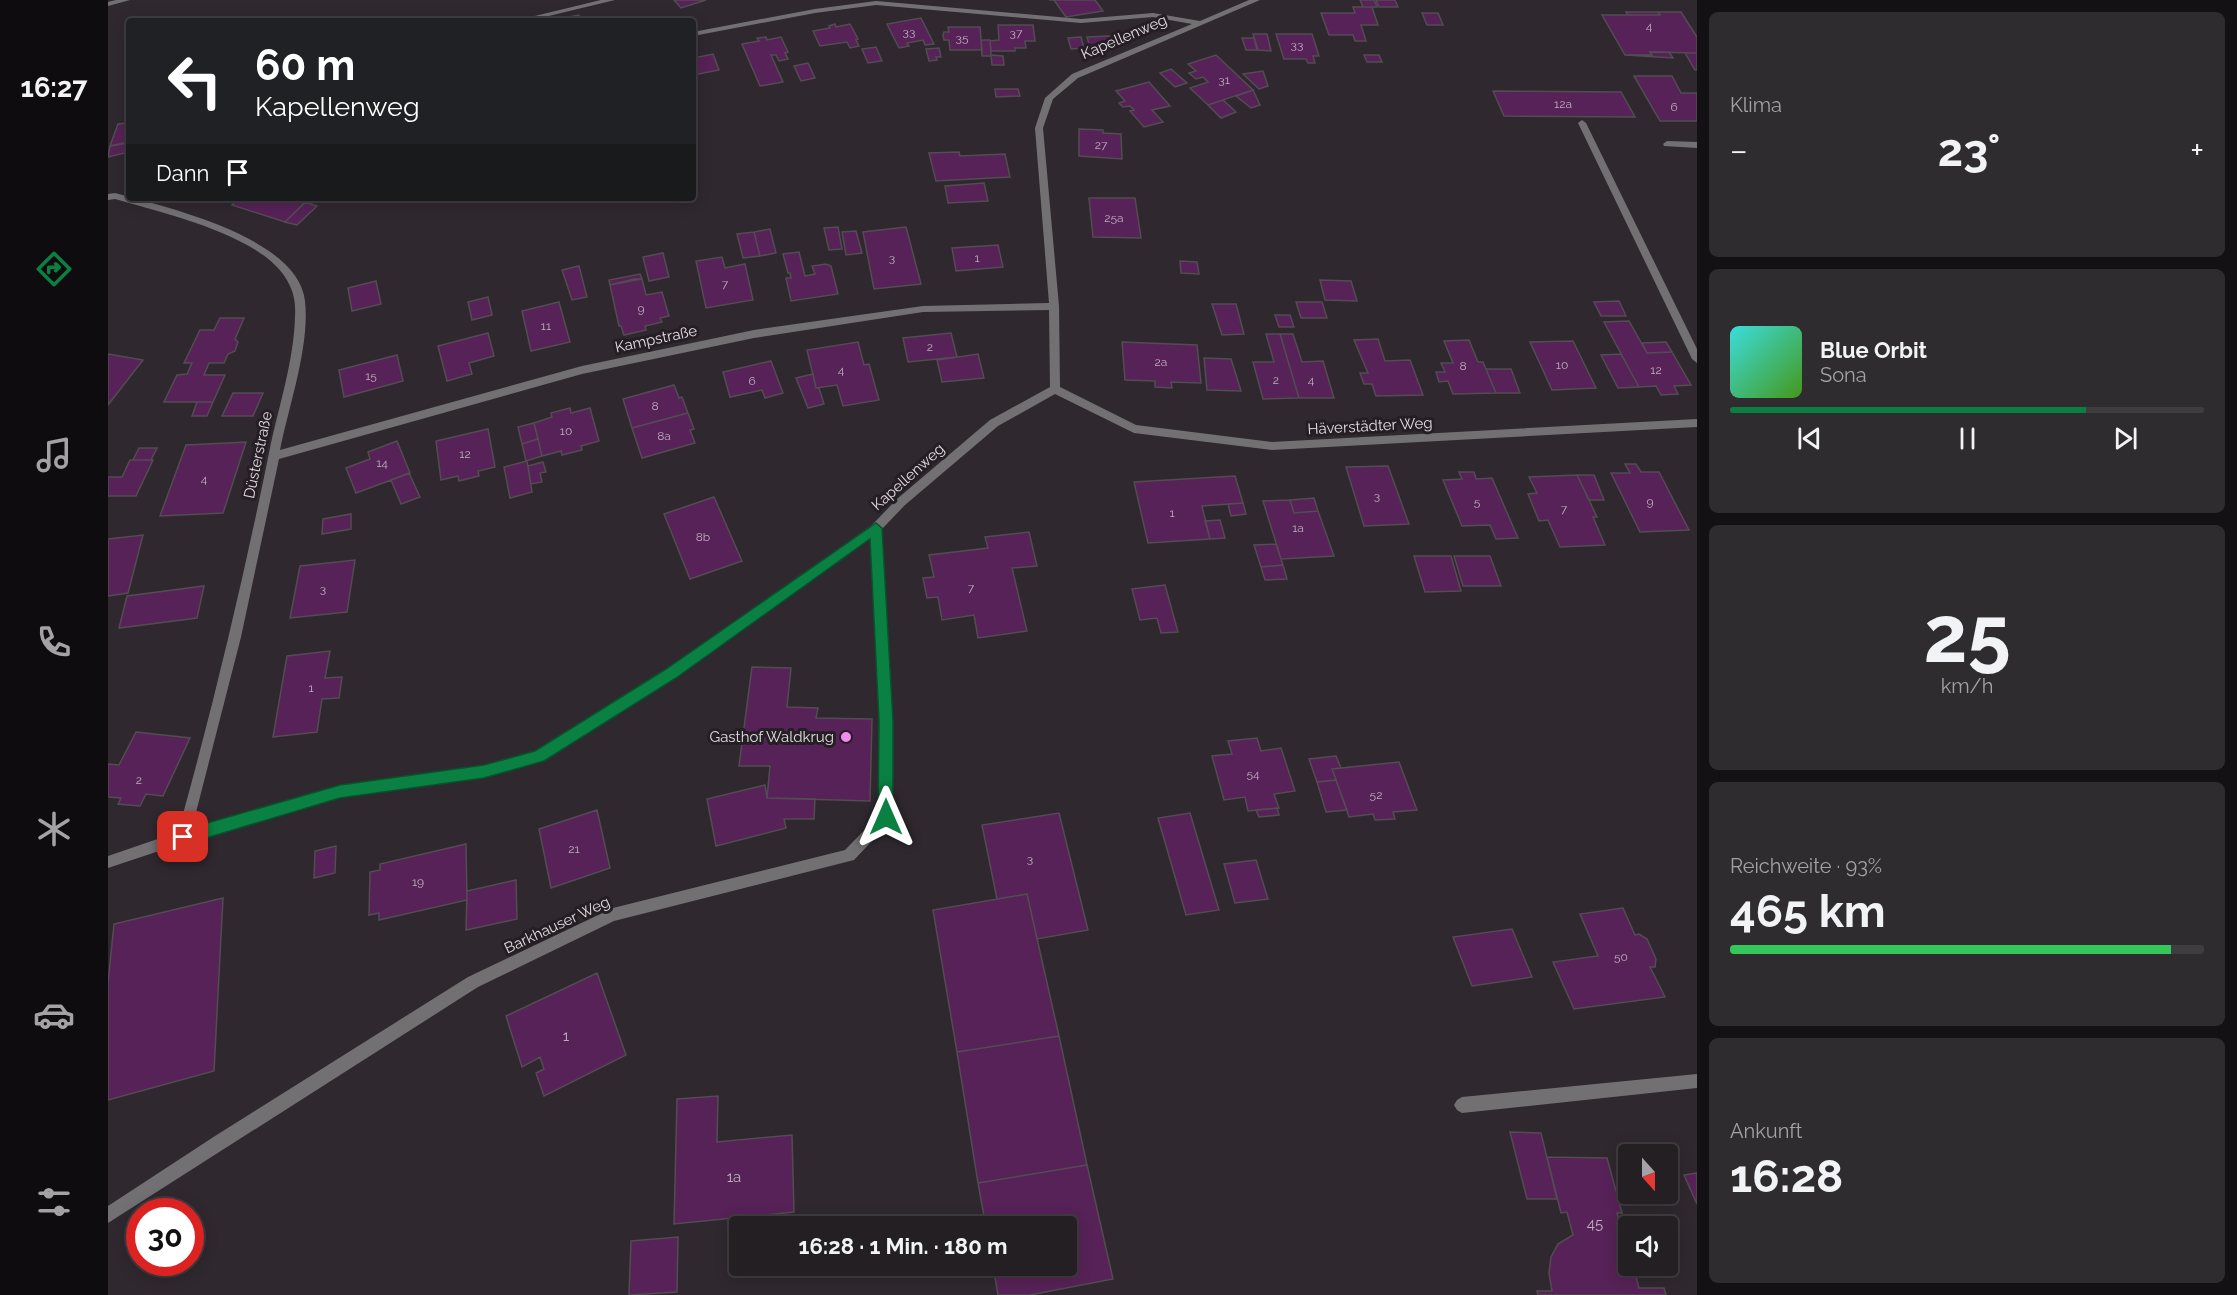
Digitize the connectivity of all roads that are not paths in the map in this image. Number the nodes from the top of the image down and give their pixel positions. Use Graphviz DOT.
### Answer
graph roads {
  1 [pos="126,0"];
  2 [pos="611,0"];
  3 [pos="1256,0"];
  4 [pos="108,4"];
  5 [pos="531,18"];
  6 [pos="1201,23"];
  7 [pos="696,33"];
  8 [pos="1582,123"];
  9 [pos="1667,144"];
  10 [pos="1697,144"];
  11 [pos="129,201"];
  12 [pos="1054,306"];
  13 [pos="1697,358"];
  14 [pos="1055,389"];
  15 [pos="1697,423"];
  16 [pos="274,456"];
  17 [pos="876,528"];
  18 [pos="183,837"];
  19 [pos="108,862"];
  20 [pos="1697,1082"];
  21 [pos="1462,1105"];
  22 [pos="108,1215"];
  1 -- 4 [label="street"];
  2 -- 5 [label="street"];
  3 -- 6 [label="street, Kapellenweg"];
  6 -- 7 [label="street"];
  6 -- 12 [label="street, Kapellenweg"];
  8 -- 13 [label="street"];
  9 -- 10 [label="street"];
  11 -- 16 [label="street, Düsterstraße"];
  12 -- 14 [label="street, Kapellenweg"];
  12 -- 16 [label="street, Kampstraße"];
  14 -- 15 [label="street, Häverstädter Weg"];
  14 -- 17 [label="street, Kapellenweg"];
  16 -- 18 [label="street, Düsterstraße"];
  17 -- 18 [label="street, Kapellenweg"];
  17 -- 22 [label="street, Barkhauser Weg"];
  18 -- 19 [label="street, Kapellenweg"];
  20 -- 21 [label="street"];
}
